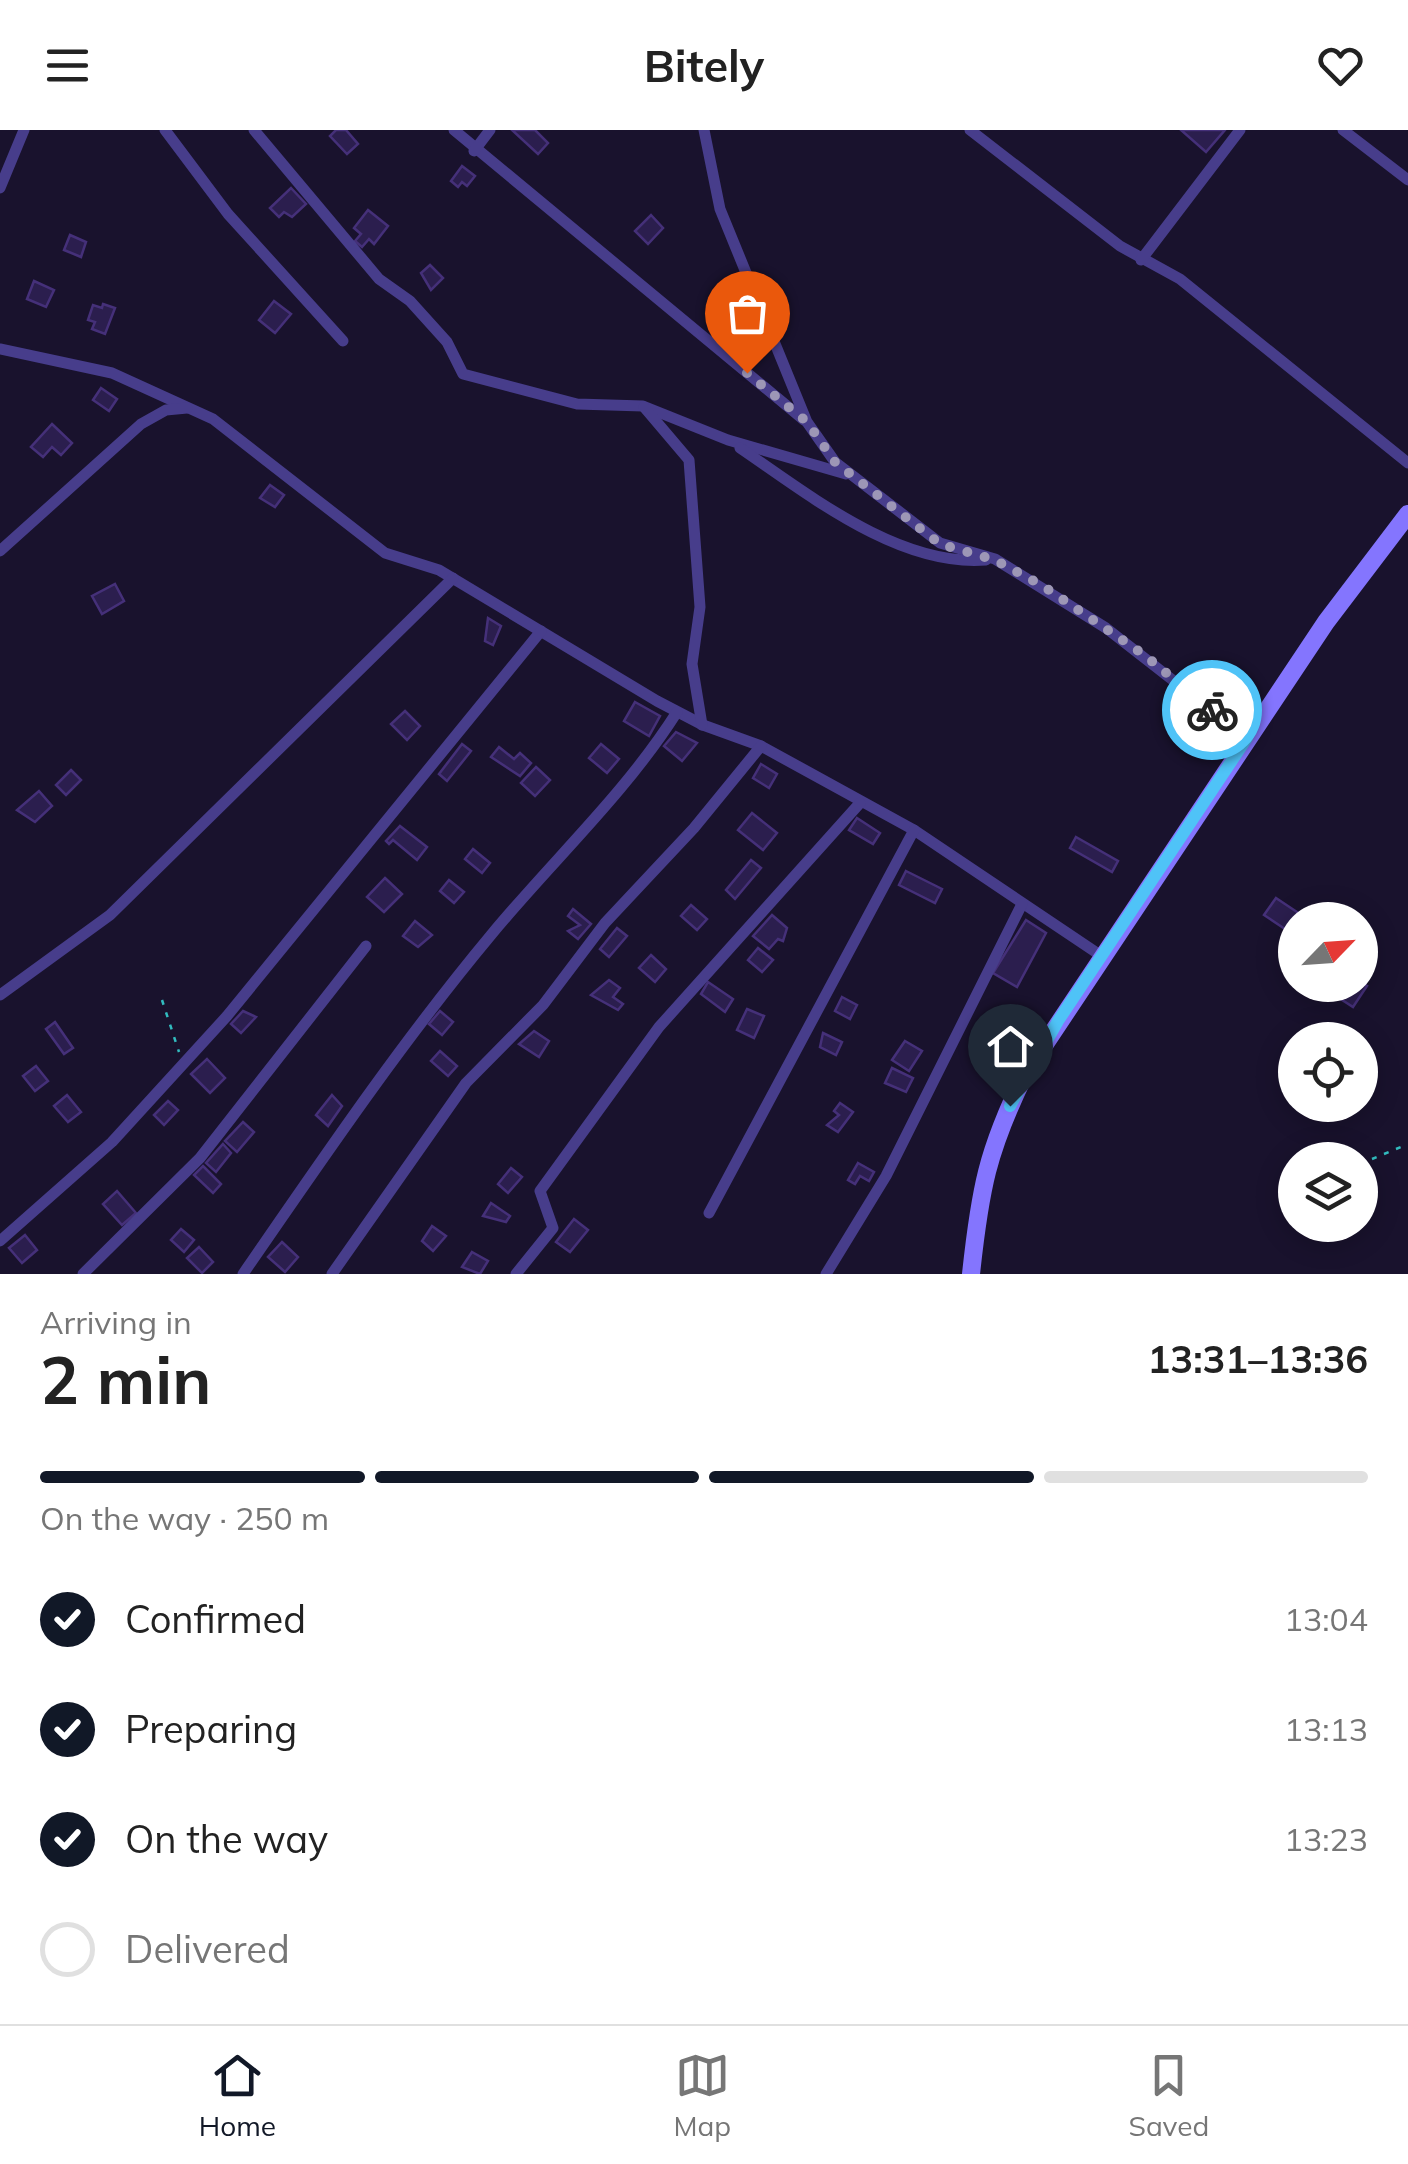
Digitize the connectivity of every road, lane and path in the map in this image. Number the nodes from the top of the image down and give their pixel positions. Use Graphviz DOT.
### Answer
graph roads {
  1 [pos="24,130"];
  2 [pos="166,130"];
  3 [pos="254,130"];
  4 [pos="454,130"];
  5 [pos="490,130"];
  6 [pos="704,130"];
  7 [pos="970,130"];
  8 [pos="998,130"];
  9 [pos="1240,130"];
  10 [pos="1343,130"];
  11 [pos="989,143"];
  12 [pos="474,151"];
  13 [pos="1408,180"];
  14 [pos="0,188"];
  15 [pos="1141,260"];
  16 [pos="343,342"];
  17 [pos="6,350"];
  18 [pos="0,360"];
  19 [pos="642,406"];
  20 [pos="191,407"];
  21 [pos="807,422"];
  22 [pos="728,440"];
  23 [pos="1408,462"];
  24 [pos="850,476"];
  25 [pos="1408,514"];
  26 [pos="0,550"];
  27 [pos="995,560"];
  28 [pos="453,578"];
  29 [pos="541,632"];
  30 [pos="678,712"];
  31 [pos="702,725"];
  32 [pos="1247,738"];
  33 [pos="761,746"];
  34 [pos="860,803"];
  35 [pos="914,830"];
  36 [pos="1022,904"];
  37 [pos="366,946"];
  38 [pos="1102,957"];
  39 [pos="0,996"];
  40 [pos="162,1000"];
  41 [pos="180,1069"];
  42 [pos="1408,1144"];
  43 [pos="1378,1156"];
  44 [pos="709,1212"];
  45 [pos="0,1241"];
  46 [pos="83,1274"];
  47 [pos="243,1274"];
  48 [pos="332,1274"];
  49 [pos="516,1274"];
  50 [pos="826,1274"];
  51 [pos="971,1274"];
  1 -- 14 [label="street"];
  2 -- 16 [label="street"];
  3 -- 19 [label="street"];
  4 -- 12 [label="street"];
  5 -- 12 [label="street"];
  6 -- 21 [label="street"];
  7 -- 11 [label="street"];
  8 -- 11 [label="street"];
  9 -- 15 [label="street"];
  10 -- 13 [label="street"];
  11 -- 15 [label="street"];
  12 -- 21 [label="street"];
  15 -- 23 [label="street"];
  17 -- 18 [label="street"];
  17 -- 20 [label="street"];
  19 -- 22 [label="street"];
  19 -- 31 [label="street"];
  20 -- 26 [label="street"];
  20 -- 28 [label="street"];
  21 -- 24 [label="street"];
  22 -- 24 [label="street"];
  22 -- 27 [label="street"];
  24 -- 27 [label="street"];
  25 -- 32 [label="main road"];
  27 -- 32 [label="street"];
  28 -- 29 [label="street"];
  28 -- 39 [label="street"];
  29 -- 30 [label="street"];
  29 -- 41 [label="street"];
  30 -- 31 [label="street"];
  30 -- 47 [label="street"];
  31 -- 33 [label="street"];
  32 -- 38 [label="main road"];
  33 -- 34 [label="street"];
  33 -- 48 [label="street"];
  34 -- 35 [label="street"];
  34 -- 49 [label="street"];
  35 -- 36 [label="street"];
  35 -- 44 [label="street"];
  36 -- 38 [label="street"];
  36 -- 50 [label="street"];
  37 -- 46 [label="street"];
  38 -- 51 [label="main road"];
  40 -- 41 [label="path"];
  41 -- 45 [label="street"];
  42 -- 43 [label="path"];
}
